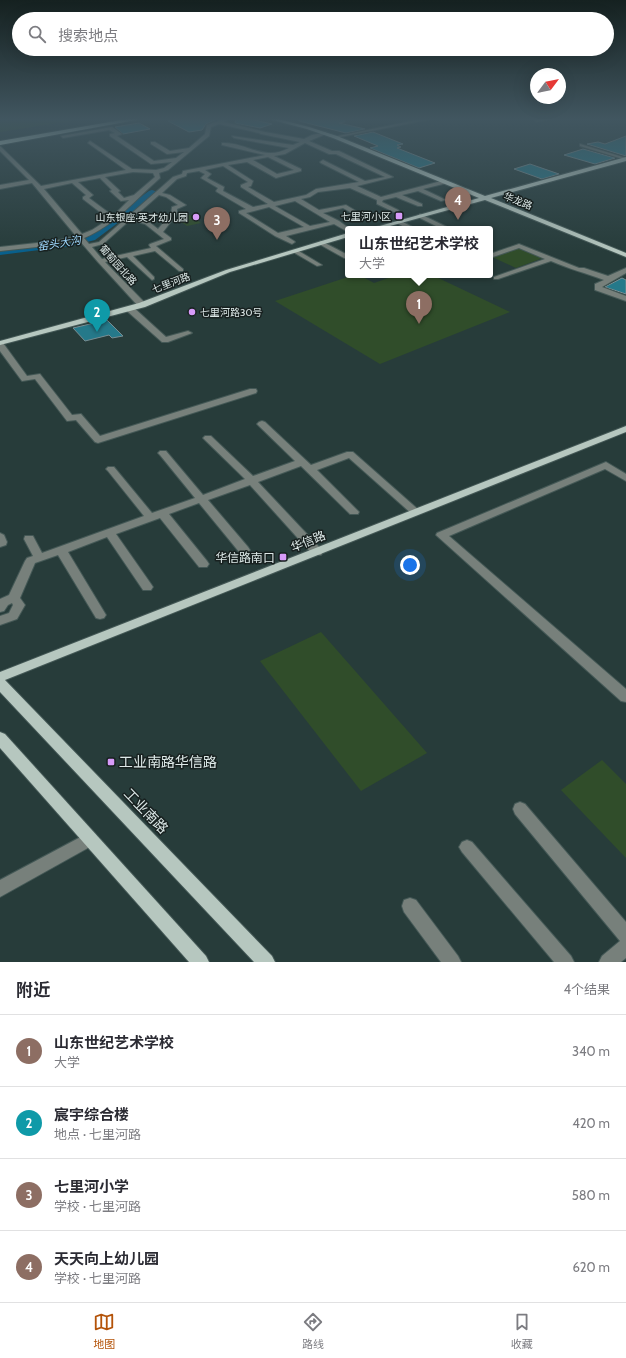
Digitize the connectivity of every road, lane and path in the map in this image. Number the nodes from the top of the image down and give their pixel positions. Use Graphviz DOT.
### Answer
graph roads {
  1 [pos="15,163"];
  2 [pos="120,163"];
  3 [pos="153,163"];
  4 [pos="174,163"];
  5 [pos="230,163"];
  6 [pos="253,163"];
  7 [pos="286,163"];
  8 [pos="325,163"];
  9 [pos="360,163"];
  10 [pos="398,163"];
  11 [pos="612,163"];
  12 [pos="223,164"];
  13 [pos="200,169"];
  14 [pos="130,170"];
  15 [pos="180,170"];
  16 [pos="161,172"];
  17 [pos="101,176"];
  18 [pos="175,178"];
  19 [pos="33,181"];
  20 [pos="73,181"];
  21 [pos="445,182"];
  22 [pos="365,183"];
  23 [pos="351,186"];
  24 [pos="0,187"];
  25 [pos="40,188"];
  26 [pos="418,189"];
  27 [pos="157,193"];
  28 [pos="397,195"];
  29 [pos="135,197"];
  30 [pos="296,199"];
  31 [pos="380,199"];
  32 [pos="485,199"];
  33 [pos="443,200"];
  34 [pos="271,205"];
  35 [pos="420,205"];
  36 [pos="252,209"];
  37 [pos="396,211"];
  38 [pos="319,212"];
  39 [pos="420,216"];
  40 [pos="363,217"];
  41 [pos="112,218"];
  42 [pos="129,218"];
  43 [pos="336,222"];
  44 [pos="399,222"];
  45 [pos="385,226"];
  46 [pos="407,226"];
  47 [pos="441,226"];
  48 [pos="310,228"];
  49 [pos="345,228"];
  50 [pos="159,232"];
  51 [pos="280,235"];
  52 [pos="345,236"];
  53 [pos="80,237"];
  54 [pos="292,242"];
  55 [pos="321,243"];
  56 [pos="88,246"];
  57 [pos="0,249"];
  58 [pos="156,249"];
  59 [pos="295,251"];
  60 [pos="128,255"];
  61 [pos="493,255"];
  62 [pos="626,255"];
  63 [pos="345,256"];
  64 [pos="551,259"];
  65 [pos="100,261"];
  66 [pos="319,265"];
  67 [pos="181,270"];
  68 [pos="626,270"];
  69 [pos="152,278"];
  70 [pos="496,278"];
  71 [pos="608,279"];
  72 [pos="626,299"];
  73 [pos="142,305"];
  74 [pos="130,308"];
  75 [pos="188,333"];
  76 [pos="0,344"];
  77 [pos="253,391"];
  78 [pos="262,424"];
  79 [pos="626,429"];
  80 [pos="208,438"];
  81 [pos="163,453"];
  82 [pos="302,462"];
  83 [pos="111,469"];
  84 [pos="310,469"];
  85 [pos="626,478"];
  86 [pos="251,480"];
  87 [pos="202,498"];
  88 [pos="354,512"];
  89 [pos="416,512"];
  90 [pos="162,513"];
  91 [pos="150,517"];
  92 [pos="110,532"];
  93 [pos="0,537"];
  94 [pos="29,539"];
  95 [pos="0,543"];
  96 [pos="61,550"];
  97 [pos="244,550"];
  98 [pos="317,552"];
  99 [pos="39,558"];
  100 [pos="203,564"];
  101 [pos="147,587"];
  102 [pos="14,598"];
  103 [pos="0,608"];
  104 [pos="100,615"];
  105 [pos="0,621"];
  106 [pos="0,677"];
  107 [pos="0,683"];
  108 [pos="626,697"];
  109 [pos="0,738"];
  110 [pos="520,809"];
  111 [pos="90,839"];
  112 [pos="467,847"];
  113 [pos="0,889"];
  114 [pos="410,906"];
  115 [pos="626,936"];
  116 [pos="626,947"];
  117 [pos="200,962"];
  118 [pos="266,962"];
  119 [pos="452,962"];
  120 [pos="565,962"];
  121 [pos="608,962"];
  1 -- 19 [label="street, 葡萄园北路"];
  2 -- 14 [label="street"];
  3 -- 16 [label="street"];
  4 -- 16 [label="street"];
  5 -- 12 [label="street"];
  6 -- 7 [label="street"];
  8 -- 22 [label="street"];
  9 -- 22 [label="street"];
  10 -- 21 [label="main road, 华龙路"];
  11 -- 32 [label="main road"];
  12 -- 13 [label="street"];
  12 -- 34 [label="street"];
  13 -- 15 [label="street"];
  13 -- 36 [label="street"];
  14 -- 16 [label="street"];
  14 -- 17 [label="street"];
  15 -- 16 [label="street"];
  15 -- 18 [label="street"];
  16 -- 18 [label="street"];
  16 -- 29 [label="street"];
  17 -- 20 [label="street"];
  17 -- 29 [label="street"];
  18 -- 27 [label="street"];
  19 -- 24 [label="street"];
  19 -- 25 [label="street, 葡萄园北路"];
  20 -- 25 [label="street"];
  20 -- 41 [label="street"];
  21 -- 26 [label="street"];
  21 -- 32 [label="main road, 华龙路"];
  22 -- 23 [label="street"];
  23 -- 30 [label="street"];
  23 -- 31 [label="street"];
  25 -- 53 [label="street, 葡萄园北路"];
  26 -- 28 [label="street"];
  26 -- 33 [label="street"];
  27 -- 42 [label="street"];
  27 -- 50 [label="street"];
  28 -- 31 [label="street"];
  28 -- 35 [label="street"];
  29 -- 41 [label="street"];
  30 -- 34 [label="street"];
  30 -- 38 [label="street"];
  31 -- 37 [label="street"];
  32 -- 39 [label="main road"];
  32 -- 62 [label="main road, 华龙路"];
  34 -- 36 [label="street"];
  34 -- 48 [label="street"];
  36 -- 51 [label="street"];
  38 -- 40 [label="street"];
  38 -- 43 [label="street"];
  39 -- 44 [label="main road"];
  39 -- 47 [label="street"];
  41 -- 53 [label="street"];
  42 -- 50 [label="street"];
  42 -- 56 [label="street"];
  43 -- 48 [label="street"];
  43 -- 49 [label="street"];
  44 -- 45 [label="main road"];
  44 -- 46 [label="street"];
  48 -- 51 [label="street"];
  50 -- 58 [label="street"];
  51 -- 54 [label="street"];
  52 -- 55 [label="main road, 七里河路"];
  53 -- 56 [label="street, 葡萄园北路"];
  53 -- 57 [label="street"];
  55 -- 59 [label="main road, 七里河路"];
  55 -- 63 [label="street"];
  56 -- 65 [label="street, 葡萄园北路"];
  58 -- 60 [label="street"];
  58 -- 67 [label="street"];
  59 -- 66 [label="street"];
  59 -- 73 [label="main road, 七里河路"];
  60 -- 65 [label="street"];
  60 -- 69 [label="street"];
  61 -- 64 [label="street"];
  64 -- 70 [label="street"];
  64 -- 71 [label="street"];
  65 -- 73 [label="street, 葡萄园北路"];
  68 -- 71 [label="street"];
  71 -- 72 [label="street"];
  73 -- 74 [label="main road, 七里河路"];
  74 -- 75 [label="street"];
  74 -- 76 [label="main road, 七里河路"];
  76 -- 77 [label="street"];
  78 -- 82 [label="street"];
  79 -- 89 [label="main road, 华信路"];
  80 -- 86 [label="street"];
  81 -- 87 [label="street"];
  82 -- 84 [label="street"];
  82 -- 86 [label="street"];
  83 -- 91 [label="street"];
  84 -- 88 [label="street"];
  84 -- 89 [label="street"];
  85 -- 108 [label="street"];
  86 -- 87 [label="street"];
  86 -- 98 [label="street"];
  87 -- 90 [label="street"];
  87 -- 97 [label="street"];
  89 -- 98 [label="main road, 华信路"];
  90 -- 91 [label="street"];
  90 -- 100 [label="street"];
  91 -- 92 [label="street"];
  92 -- 96 [label="street"];
  92 -- 101 [label="street"];
  93 -- 95 [label="street"];
  94 -- 99 [label="street"];
  96 -- 99 [label="street"];
  96 -- 104 [label="street"];
  98 -- 106 [label="main road, 华信路"];
  99 -- 102 [label="street"];
  102 -- 103 [label="street"];
  102 -- 105 [label="street"];
  107 -- 118 [label="main road, 工业南路"];
  109 -- 111 [label="main road"];
  110 -- 115 [label="street"];
  111 -- 113 [label="street"];
  111 -- 117 [label="main road"];
  112 -- 120 [label="street"];
  114 -- 119 [label="street"];
  116 -- 121 [label="street"];
}
